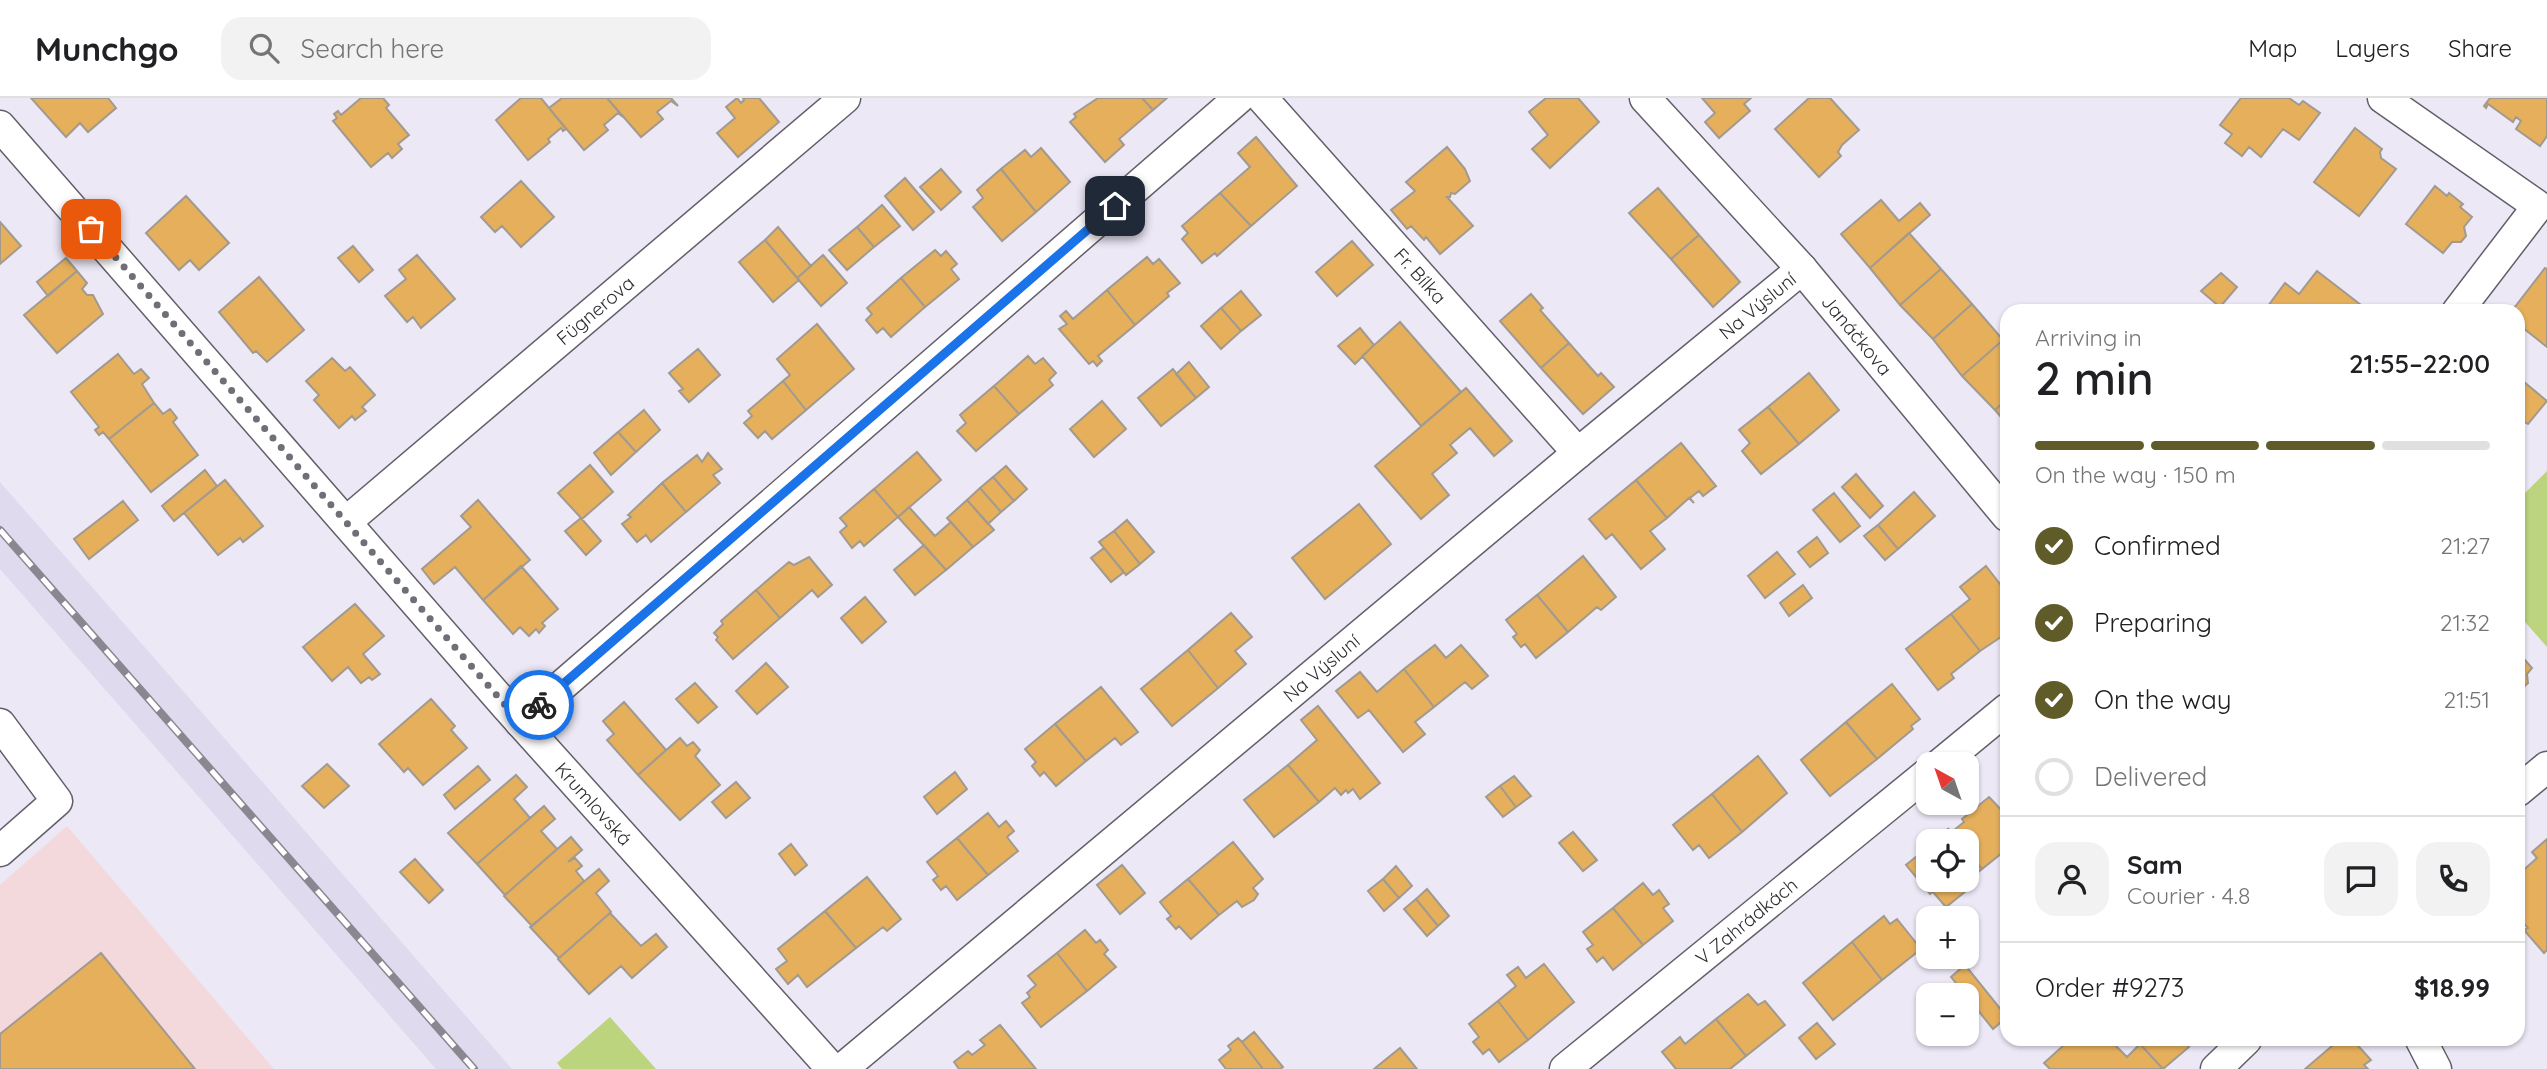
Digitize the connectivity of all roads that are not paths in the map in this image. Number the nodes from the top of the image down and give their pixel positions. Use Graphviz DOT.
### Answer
graph roads {
  1 [pos="845,98"];
  2 [pos="1239,98"];
  3 [pos="1262,98"];
  4 [pos="1645,98"];
  5 [pos="2383,98"];
  6 [pos="0,125"];
  7 [pos="2543,200"];
  8 [pos="1802,270"];
  9 [pos="2463,304"];
  10 [pos="1578,453"];
  11 [pos="2000,508"];
  12 [pos="346,522"];
  13 [pos="2000,715"];
  14 [pos="520,722"];
  15 [pos="0,724"];
  16 [pos="1955,752"];
  17 [pos="2547,767"];
  18 [pos="1916,783"];
  19 [pos="2525,785"];
  20 [pos="0,851"];
  21 [pos="2240,1046"];
  22 [pos="2424,1046"];
  23 [pos="832,1069"];
  24 [pos="842,1069"];
  25 [pos="1565,1069"];
  26 [pos="2217,1069"];
  27 [pos="2436,1069"];
  1 -- 12 [label="street, Fügnerova"];
  2 -- 14 [label="street"];
  3 -- 10 [label="street, Fr. Bílka"];
  4 -- 8 [label="street, Janáčkova"];
  5 -- 7 [label="street"];
  6 -- 12 [label="street, Krumlovská"];
  7 -- 9 [label="street"];
  8 -- 10 [label="street, Na Výsluní"];
  8 -- 11 [label="street, Janáčkova"];
  10 -- 24 [label="street, Na Výsluní"];
  12 -- 14 [label="street, Krumlovská"];
  13 -- 16 [label="street"];
  14 -- 23 [label="street, Krumlovská"];
  15 -- 20 [label="street"];
  17 -- 19 [label="street"];
  18 -- 25 [label="street, V Zahrádkách"];
  21 -- 26 [label="street"];
  22 -- 27 [label="street"];
}
